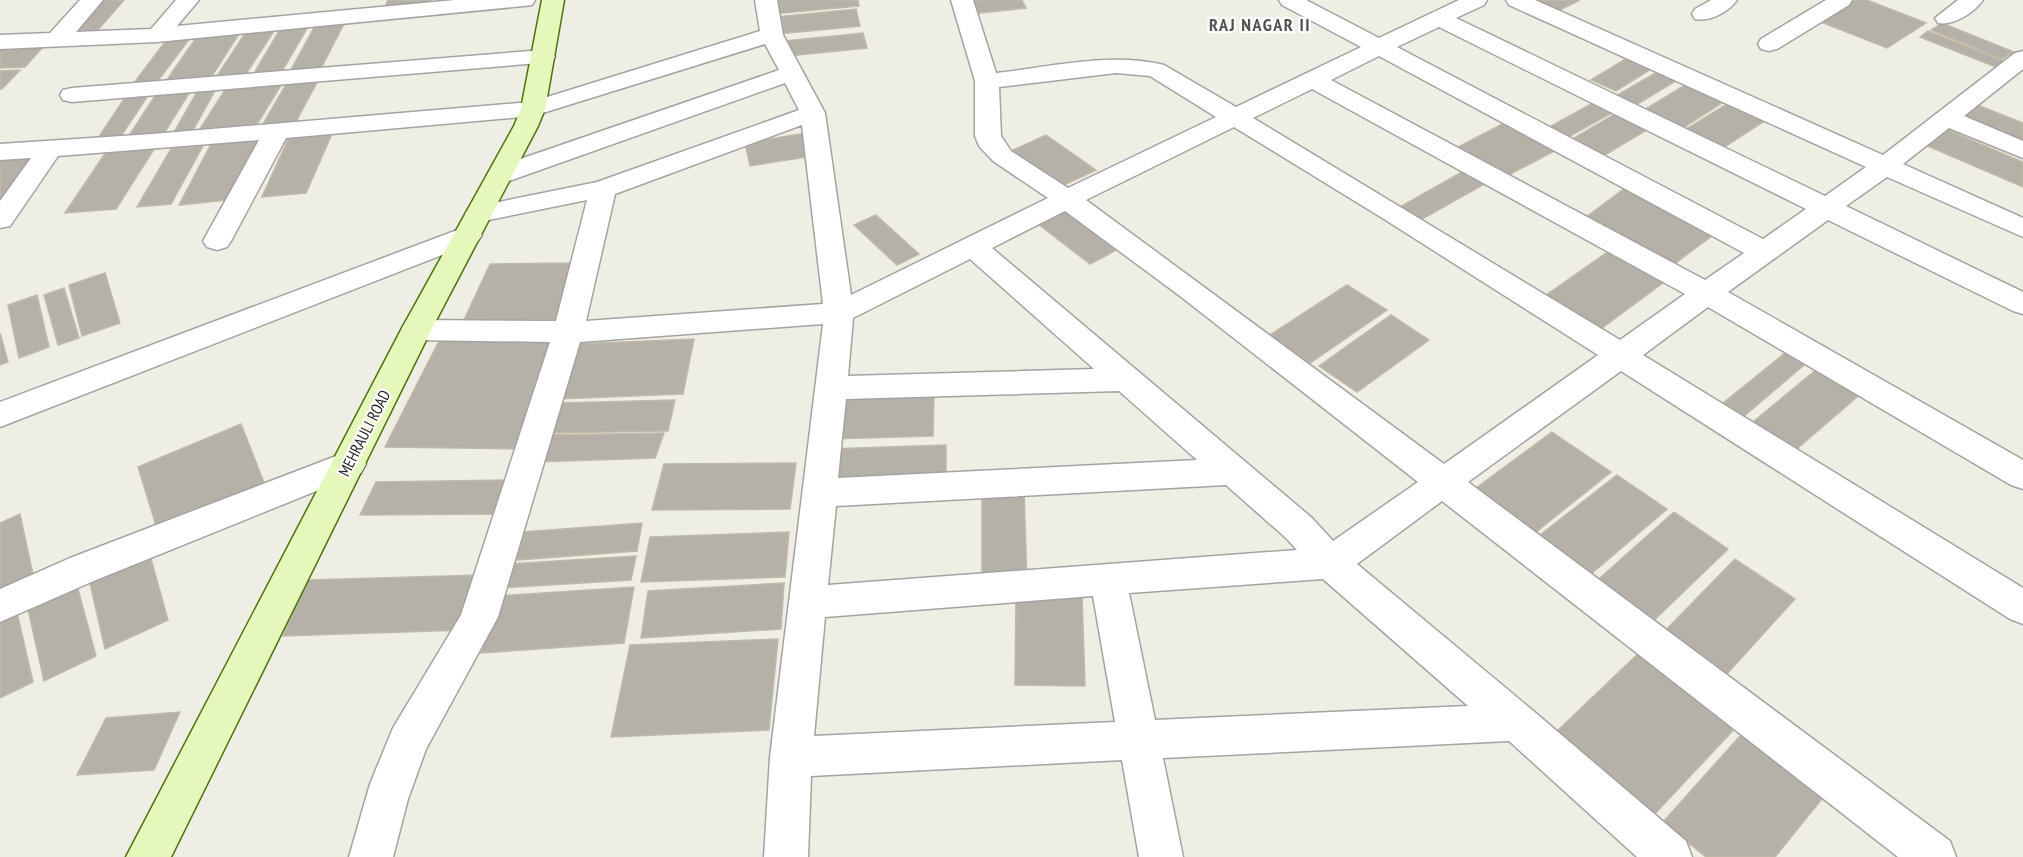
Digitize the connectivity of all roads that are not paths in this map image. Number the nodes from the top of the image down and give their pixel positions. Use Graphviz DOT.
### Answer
graph roads {
  1 [pos="92,0"];
  2 [pos="188,0"];
  3 [pos="524,0"];
  4 [pos="553,0"];
  5 [pos="766,0"];
  6 [pos="962,0"];
  7 [pos="1290,0"];
  8 [pos="1476,0"];
  9 [pos="1517,0"];
  10 [pos="1726,0"];
  11 [pos="1840,0"];
  12 [pos="1972,0"];
  13 [pos="373,7"];
  14 [pos="1703,14"];
  15 [pos="1439,18"];
  16 [pos="1946,18"];
  17 [pos="772,34"];
  18 [pos="157,35"];
  19 [pos="56,40"];
  20 [pos="0,42"];
  21 [pos="1769,44"];
  22 [pos="1381,48"];
  23 [pos="543,57"];
  24 [pos="2023,58"];
  25 [pos="792,73"];
  26 [pos="1312,79"];
  27 [pos="987,81"];
  28 [pos="72,95"];
  29 [pos="532,110"];
  30 [pos="813,113"];
  31 [pos="1234,117"];
  32 [pos="1947,118"];
  33 [pos="277,131"];
  34 [pos="50,149"];
  35 [pos="2023,150"];
  36 [pos="0,152"];
  37 [pos="1886,165"];
  38 [pos="500,176"];
  39 [pos="603,189"];
  40 [pos="1067,199"];
  41 [pos="1826,208"];
  42 [pos="0,220"];
  43 [pos="474,225"];
  44 [pos="2023,228"];
  45 [pos="217,241"];
  46 [pos="973,247"];
  47 [pos="1765,252"];
  48 [pos="1707,294"];
  49 [pos="2023,304"];
  50 [pos="839,313"];
  51 [pos="416,330"];
  52 [pos="568,332"];
  53 [pos="1620,356"];
  54 [pos="1126,379"];
  55 [pos="831,388"];
  56 [pos="0,415"];
  57 [pos="349,464"];
  58 [pos="1233,471"];
  59 [pos="2023,476"];
  60 [pos="1443,482"];
  61 [pos="819,493"];
  62 [pos="1330,563"];
  63 [pos="1108,579"];
  64 [pos="808,602"];
  65 [pos="0,606"];
  66 [pos="2023,608"];
  67 [pos="1517,722"];
  68 [pos="1137,740"];
  69 [pos="791,757"];
  70 [pos="148,857"];
  71 [pos="370,857"];
  72 [pos="786,857"];
  73 [pos="1161,857"];
  74 [pos="1670,857"];
  75 [pos="1934,857"];
  1 -- 19 [label="street"];
  2 -- 18 [label="street"];
  3 -- 13 [label="street"];
  4 -- 23 [label="street, MEHRAULI ROAD"];
  5 -- 17 [label="street"];
  6 -- 27 [label="street"];
  7 -- 22 [label="street"];
  8 -- 15 [label="street"];
  9 -- 37 [label="street"];
  10 -- 14 [label="street"];
  11 -- 21 [label="street"];
  12 -- 16 [label="street"];
  13 -- 18 [label="street"];
  15 -- 22 [label="street"];
  15 -- 41 [label="street"];
  17 -- 25 [label="street"];
  17 -- 29 [label="street"];
  18 -- 19 [label="street"];
  19 -- 20 [label="street"];
  22 -- 26 [label="street"];
  22 -- 47 [label="street"];
  23 -- 28 [label="street"];
  23 -- 29 [label="street, MEHRAULI ROAD"];
  24 -- 32 [label="street"];
  25 -- 30 [label="street"];
  25 -- 38 [label="street"];
  26 -- 31 [label="street"];
  26 -- 48 [label="street"];
  27 -- 31 [label="street"];
  27 -- 40 [label="street"];
  29 -- 33 [label="street"];
  29 -- 38 [label="street, MEHRAULI ROAD"];
  30 -- 39 [label="street"];
  30 -- 50 [label="street"];
  31 -- 40 [label="street"];
  31 -- 53 [label="street"];
  32 -- 35 [label="street"];
  32 -- 37 [label="street"];
  33 -- 34 [label="street"];
  33 -- 45 [label="street"];
  34 -- 36 [label="street"];
  34 -- 42 [label="street"];
  37 -- 41 [label="street"];
  37 -- 44 [label="street"];
  38 -- 43 [label="street, MEHRAULI ROAD"];
  39 -- 43 [label="street"];
  39 -- 52 [label="street"];
  40 -- 46 [label="street"];
  40 -- 60 [label="street"];
  41 -- 47 [label="street"];
  41 -- 49 [label="street"];
  43 -- 51 [label="street, MEHRAULI ROAD"];
  43 -- 56 [label="street"];
  46 -- 50 [label="street"];
  46 -- 54 [label="street"];
  47 -- 48 [label="street"];
  48 -- 53 [label="street"];
  48 -- 59 [label="street"];
  50 -- 52 [label="street"];
  50 -- 55 [label="street"];
  51 -- 52 [label="street"];
  51 -- 57 [label="street, MEHRAULI ROAD"];
  52 -- 71 [label="street"];
  53 -- 60 [label="street"];
  53 -- 66 [label="street"];
  54 -- 55 [label="street"];
  54 -- 58 [label="street"];
  55 -- 61 [label="street"];
  57 -- 65 [label="street"];
  57 -- 70 [label="street, MEHRAULI ROAD"];
  58 -- 61 [label="street"];
  58 -- 62 [label="street"];
  60 -- 62 [label="street"];
  60 -- 75 [label="street"];
  61 -- 64 [label="street"];
  62 -- 63 [label="street"];
  62 -- 67 [label="street"];
  63 -- 64 [label="street"];
  63 -- 68 [label="street"];
  64 -- 69 [label="street"];
  67 -- 68 [label="street"];
  67 -- 74 [label="street"];
  68 -- 69 [label="street"];
  68 -- 73 [label="street"];
  69 -- 72 [label="street"];
}
